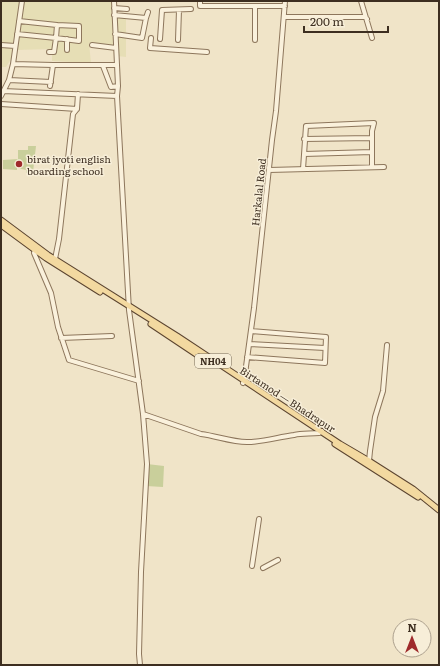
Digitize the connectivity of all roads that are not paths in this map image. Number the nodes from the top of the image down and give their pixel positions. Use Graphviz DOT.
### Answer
graph roads {
  1 [pos="22,1"];
  2 [pos="114,1"];
  3 [pos="200,1"];
  4 [pos="285,1"];
  5 [pos="361,1"];
  6 [pos="236,3"];
  7 [pos="255,6"];
  8 [pos="284,6"];
  9 [pos="114,8"];
  10 [pos="127,9"];
  11 [pos="191,9"];
  12 [pos="179,10"];
  13 [pos="148,12"];
  14 [pos="114,15"];
  15 [pos="284,17"];
  16 [pos="146,18"];
  17 [pos="367,19"];
  18 [pos="19,20"];
  19 [pos="57,25"];
  20 [pos="17,34"];
  21 [pos="115,34"];
  22 [pos="56,38"];
  23 [pos="151,38"];
  24 [pos="160,38"];
  25 [pos="372,38"];
  26 [pos="67,39"];
  27 [pos="178,40"];
  28 [pos="255,40"];
  29 [pos="1,45"];
  30 [pos="92,45"];
  31 [pos="15,46"];
  32 [pos="116,48"];
  33 [pos="67,50"];
  34 [pos="49,52"];
  35 [pos="207,52"];
  36 [pos="13,64"];
  37 [pos="53,65"];
  38 [pos="104,66"];
  39 [pos="117,66"];
  40 [pos="9,80"];
  41 [pos="118,86"];
  42 [pos="3,91"];
  43 [pos="78,94"];
  44 [pos="1,96"];
  45 [pos="117,96"];
  46 [pos="1,104"];
  47 [pos="77,109"];
  48 [pos="372,138"];
  49 [pos="304,139"];
  50 [pos="372,152"];
  51 [pos="304,154"];
  52 [pos="384,166"];
  53 [pos="372,167"];
  54 [pos="303,169"];
  55 [pos="269,170"];
  56 [pos="1,220"];
  57 [pos="1,225"];
  58 [pos="30,244"];
  59 [pos="35,250"];
  60 [pos="55,259"];
  61 [pos="129,308"];
  62 [pos="251,332"];
  63 [pos="112,336"];
  64 [pos="61,338"];
  65 [pos="249,344"];
  66 [pos="387,345"];
  67 [pos="325,348"];
  68 [pos="247,357"];
  69 [pos="139,381"];
  70 [pos="243,382"];
  71 [pos="144,414"];
  72 [pos="320,432"];
  73 [pos="370,461"];
  74 [pos="426,501"];
  75 [pos="439,510"];
  76 [pos="259,519"];
  77 [pos="278,560"];
  78 [pos="252,566"];
  79 [pos="263,568"];
  80 [pos="140,665"];
  1 -- 18 [label="street"];
  2 -- 9 [label="street"];
  3 -- 6 [label="street"];
  4 -- 8 [label="street, Harkalal Road"];
  5 -- 17 [label="street"];
  6 -- 7 [label="street"];
  7 -- 8 [label="street"];
  7 -- 28 [label="street"];
  8 -- 15 [label="street, Harkalal Road"];
  9 -- 10 [label="street"];
  9 -- 14 [label="street"];
  11 -- 12 [label="street"];
  12 -- 24 [label="street"];
  12 -- 27 [label="street"];
  13 -- 16 [label="street"];
  14 -- 16 [label="street"];
  14 -- 21 [label="street"];
  15 -- 17 [label="street"];
  15 -- 55 [label="street, Harkalal Road"];
  16 -- 21 [label="street"];
  17 -- 25 [label="street"];
  18 -- 19 [label="street"];
  18 -- 20 [label="street"];
  19 -- 22 [label="street"];
  19 -- 26 [label="street"];
  20 -- 22 [label="street"];
  20 -- 31 [label="street"];
  21 -- 32 [label="street"];
  22 -- 26 [label="street"];
  22 -- 34 [label="street"];
  23 -- 35 [label="street"];
  26 -- 33 [label="street"];
  29 -- 31 [label="street"];
  30 -- 32 [label="street"];
  31 -- 36 [label="street"];
  32 -- 39 [label="street"];
  36 -- 37 [label="street"];
  36 -- 40 [label="street"];
  37 -- 38 [label="street"];
  37 -- 40 [label="street"];
  38 -- 39 [label="street"];
  38 -- 41 [label="street"];
  39 -- 41 [label="street"];
  40 -- 42 [label="street"];
  41 -- 45 [label="street"];
  42 -- 43 [label="street"];
  42 -- 44 [label="street"];
  43 -- 45 [label="street"];
  43 -- 47 [label="street"];
  45 -- 61 [label="street"];
  46 -- 47 [label="street"];
  47 -- 60 [label="street"];
  48 -- 49 [label="street"];
  48 -- 49 [label="street"];
  48 -- 50 [label="street"];
  49 -- 51 [label="street"];
  50 -- 51 [label="street"];
  50 -- 53 [label="street"];
  51 -- 54 [label="street"];
  52 -- 53 [label="street"];
  53 -- 54 [label="street"];
  54 -- 55 [label="street"];
  55 -- 62 [label="street, Harkalal Road"];
  56 -- 58 [label="main road, Birtamod — Bhadrapur / NH04"];
  57 -- 58 [label="main road, Birtamod — Bhadrapur / NH04"];
  58 -- 59 [label="main road, Birtamod — Bhadrapur / NH04"];
  58 -- 60 [label="main road, Birtamod — Bhadrapur / NH04"];
  59 -- 61 [label="main road, Birtamod — Bhadrapur / NH04"];
  59 -- 64 [label="street"];
  60 -- 61 [label="main road, Birtamod — Bhadrapur / NH04"];
  61 -- 69 [label="street"];
  61 -- 70 [label="main road, Birtamod — Bhadrapur / NH04"];
  62 -- 65 [label="street, Harkalal Road"];
  62 -- 67 [label="street"];
  63 -- 64 [label="street"];
  64 -- 69 [label="street"];
  65 -- 67 [label="street"];
  65 -- 68 [label="street, Harkalal Road"];
  66 -- 73 [label="street"];
  67 -- 68 [label="street"];
  68 -- 70 [label="street, Harkalal Road"];
  69 -- 71 [label="street"];
  70 -- 72 [label="main road, Birtamod — Bhadrapur / NH04"];
  71 -- 72 [label="street"];
  71 -- 80 [label="street"];
  72 -- 73 [label="main road, Birtamod — Bhadrapur / NH04"];
  72 -- 74 [label="main road, Birtamod — Bhadrapur / NH04"];
  73 -- 74 [label="main road, Birtamod — Bhadrapur / NH04"];
  74 -- 75 [label="main road, Birtamod — Bhadrapur / NH04"];
  76 -- 78 [label="street"];
  77 -- 79 [label="street"];
}
